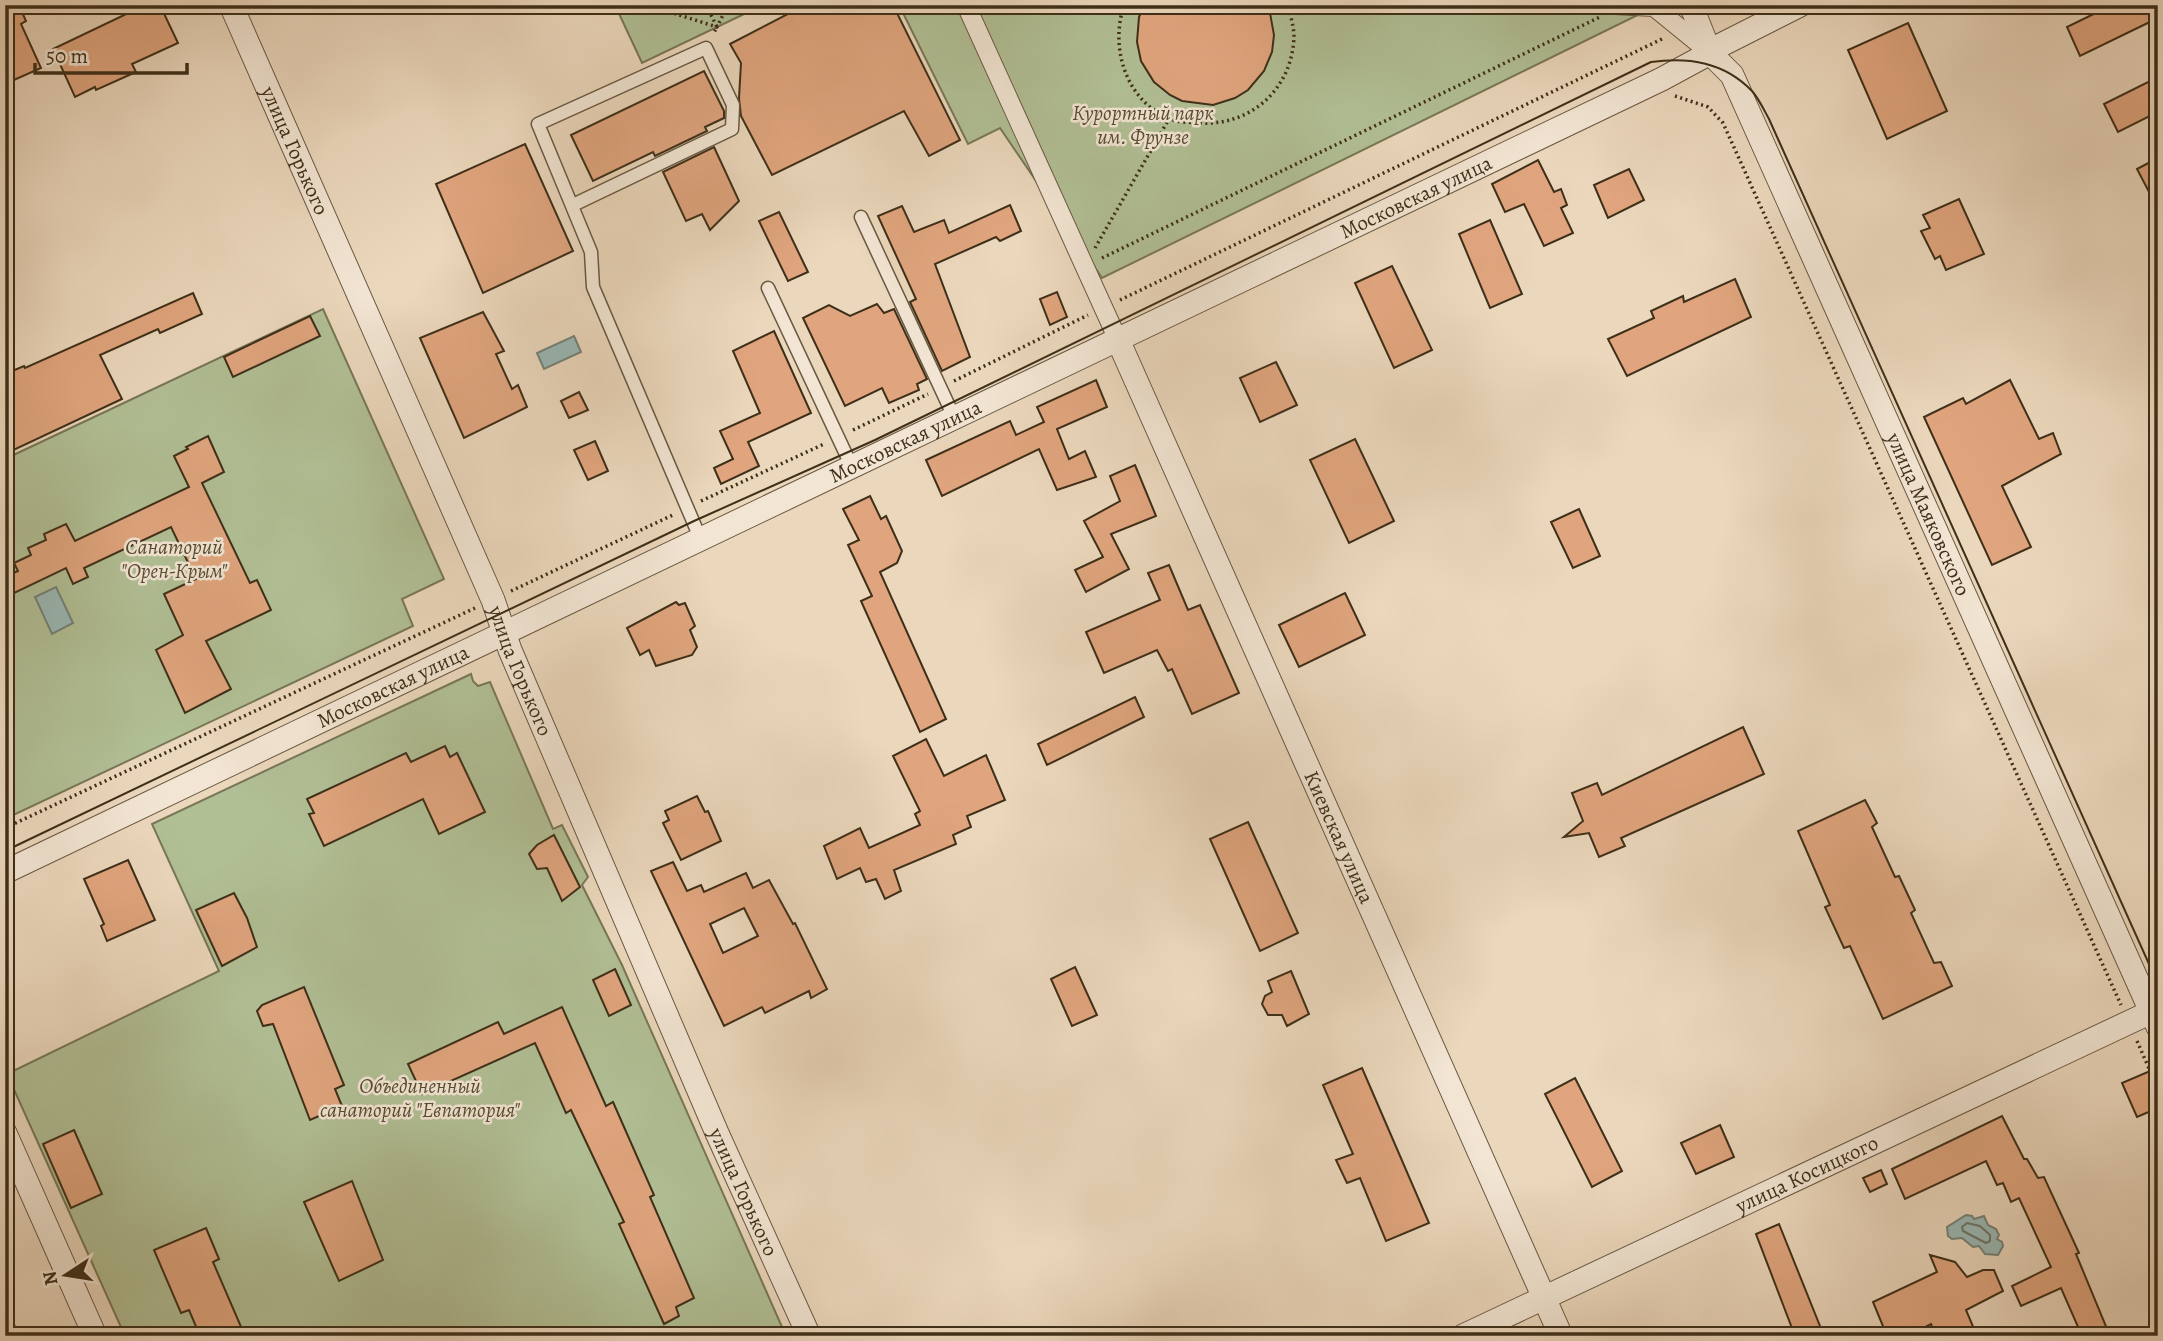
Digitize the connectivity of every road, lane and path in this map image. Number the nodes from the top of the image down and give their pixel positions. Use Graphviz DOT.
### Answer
graph roads {
  1 [pos="231,5"];
  2 [pos="648,5"];
  3 [pos="706,5"];
  4 [pos="728,5"];
  5 [pos="966,5"];
  6 [pos="1124,5"];
  7 [pos="1288,5"];
  8 [pos="1726,5"];
  9 [pos="1800,5"];
  10 [pos="1618,6"];
  11 [pos="1691,18"];
  12 [pos="717,27"];
  13 [pos="706,48"];
  14 [pos="1710,53"];
  15 [pos="1672,95"];
  16 [pos="1169,119"];
  17 [pos="573,205"];
  18 [pos="862,217"];
  19 [pos="1084,267"];
  20 [pos="768,288"];
  21 [pos="1103,308"];
  22 [pos="1118,340"];
  23 [pos="940,388"];
  24 [pos="954,416"];
  25 [pos="839,436"];
  26 [pos="851,465"];
  27 [pos="688,508"];
  28 [pos="701,540"];
  29 [pos="493,600"];
  30 [pos="503,633"];
  31 [pos="5,828"];
  32 [pos="5,872"];
  33 [pos="2154,1019"];
  34 [pos="2129,1021"];
  35 [pos="2158,1089"];
  36 [pos="5,1133"];
  37 [pos="1544,1298"];
  38 [pos="95,1336"];
  39 [pos="810,1336"];
  40 [pos="1463,1336"];
  41 [pos="1561,1336"];
  1 -- 29 [label="street, улица Горького"];
  2 -- 12 [label="path"];
  3 -- 12 [label="path"];
  4 -- 12 [label="path"];
  5 -- 19 [label="street"];
  6 -- 16 [label="path"];
  7 -- 16 [label="path"];
  8 -- 11 [label="path"];
  9 -- 14 [label="street, Московская улица"];
  10 -- 11 [label="street"];
  10 -- 19 [label="path"];
  11 -- 14 [label="street, улица Маяковского"];
  11 -- 21 [label="path"];
  12 -- 13 [label="path"];
  13 -- 17 [label="lane"];
  13 -- 17 [label="lane"];
  14 -- 22 [label="street, Московская улица"];
  14 -- 33 [label="street, улица Маяковского"];
  15 -- 34 [label="path"];
  16 -- 19 [label="path"];
  17 -- 27 [label="lane"];
  18 -- 23 [label="lane"];
  19 -- 21 [label="street"];
  20 -- 25 [label="lane"];
  21 -- 22 [label="street"];
  21 -- 23 [label="path"];
  22 -- 24 [label="street, Московская улица"];
  22 -- 37 [label="street, Киевская улица"];
  23 -- 24 [label="lane"];
  23 -- 25 [label="path"];
  24 -- 26 [label="street, Московская улица"];
  25 -- 26 [label="lane"];
  25 -- 27 [label="path"];
  26 -- 28 [label="street, Московская улица"];
  27 -- 28 [label="lane"];
  27 -- 29 [label="path"];
  28 -- 30 [label="street, Московская улица"];
  29 -- 30 [label="street, улица Горького"];
  29 -- 31 [label="path"];
  30 -- 32 [label="street, Московская улица"];
  30 -- 39 [label="street, улица Горького"];
  33 -- 34 [label="street, улица Косицкого"];
  34 -- 35 [label="path"];
  34 -- 37 [label="street, улица Косицкого"];
  36 -- 38 [label="street"];
  37 -- 40 [label="street, улица Косицкого"];
  37 -- 41 [label="street, Киевская улица"];
}
